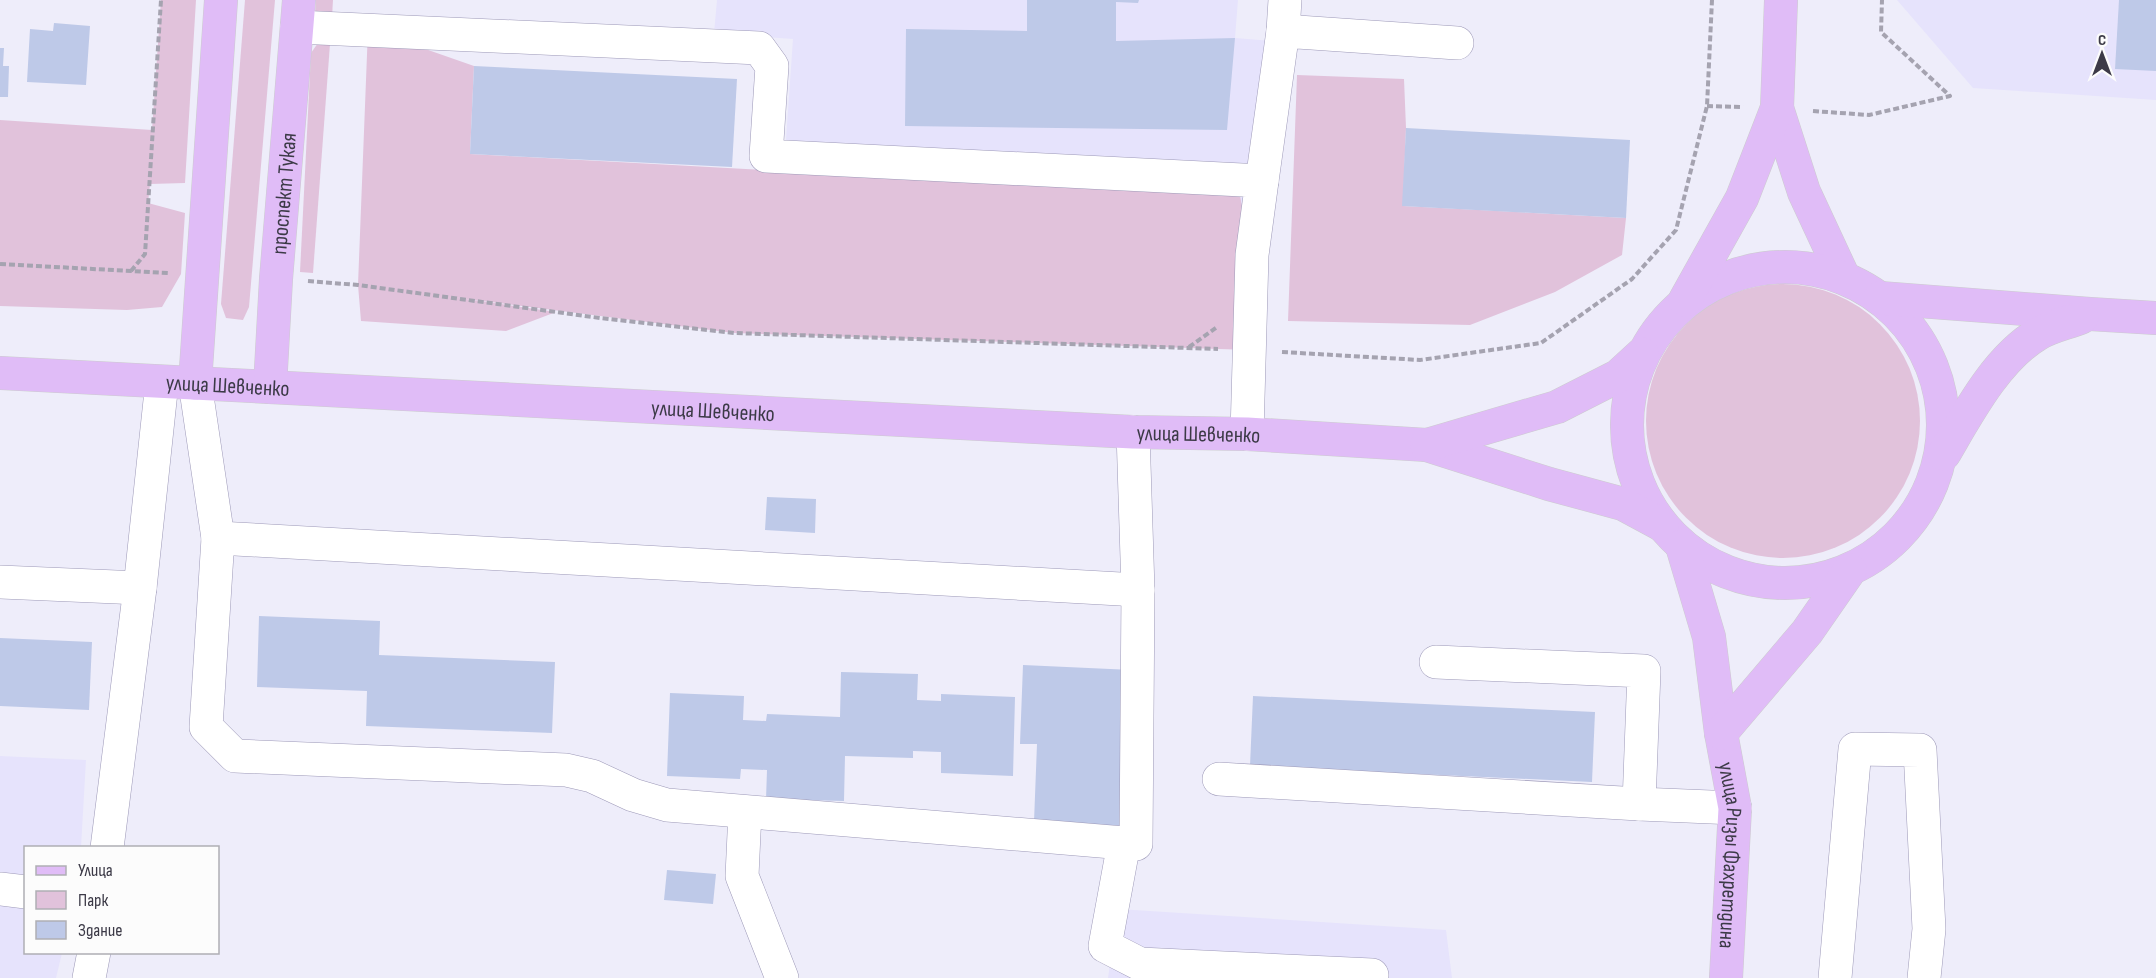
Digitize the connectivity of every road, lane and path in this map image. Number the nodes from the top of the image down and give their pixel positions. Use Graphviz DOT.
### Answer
graph roads {
  1 [pos="160,0"];
  2 [pos="221,0"];
  3 [pos="1712,0"];
  4 [pos="1781,0"];
  5 [pos="1882,0"];
  6 [pos="298,13"];
  7 [pos="1284,16"];
  8 [pos="1457,42"];
  9 [pos="1707,106"];
  10 [pos="1777,108"];
  11 [pos="1262,181"];
  12 [pos="0,264"];
  13 [pos="131,271"];
  14 [pos="171,274"];
  15 [pos="1844,278"];
  16 [pos="300,280"];
  17 [pos="1880,297"];
  18 [pos="1684,302"];
  19 [pos="2090,315"];
  20 [pos="2156,318"];
  21 [pos="1249,350"];
  22 [pos="1642,354"];
  23 [pos="0,372"];
  24 [pos="162,382"];
  25 [pos="195,383"];
  26 [pos="270,387"];
  27 [pos="1133,432"];
  28 [pos="1247,434"];
  29 [pos="1427,445"];
  30 [pos="1940,460"];
  31 [pos="1672,536"];
  32 [pos="218,538"];
  33 [pos="1850,570"];
  34 [pos="0,582"];
  35 [pos="140,588"];
  36 [pos="1138,590"];
  37 [pos="1436,662"];
  38 [pos="1721,734"];
  39 [pos="1219,779"];
  40 [pos="1639,804"];
  41 [pos="1735,808"];
  42 [pos="745,812"];
  43 [pos="1124,843"];
  44 [pos="107,846"];
  45 [pos="0,889"];
  46 [pos="24,892"];
  47 [pos="93,954"];
  48 [pos="1371,975"];
  49 [pos="89,978"];
  50 [pos="782,978"];
  51 [pos="1726,978"];
  52 [pos="1835,978"];
  53 [pos="1924,978"];
  1 -- 13 [label="path"];
  2 -- 25 [label="main road"];
  3 -- 9 [label="path"];
  4 -- 10 [label="main road"];
  5 -- 10 [label="path"];
  6 -- 11 [label="lane"];
  6 -- 26 [label="main road, проспект Тукая"];
  7 -- 8 [label="lane"];
  7 -- 11 [label="lane"];
  9 -- 10 [label="path"];
  9 -- 21 [label="path"];
  10 -- 15 [label="main road"];
  10 -- 18 [label="main road"];
  11 -- 21 [label="lane"];
  12 -- 13 [label="path"];
  13 -- 14 [label="path"];
  15 -- 17 [label="main road"];
  15 -- 18 [label="main road"];
  16 -- 21 [label="path"];
  17 -- 19 [label="main road"];
  17 -- 30 [label="main road"];
  18 -- 22 [label="main road"];
  19 -- 20 [label="main road"];
  19 -- 30 [label="main road"];
  21 -- 28 [label="lane"];
  22 -- 29 [label="main road"];
  22 -- 31 [label="main road"];
  23 -- 24 [label="main road, улица Шевченко"];
  24 -- 25 [label="main road, улица Шевченко"];
  24 -- 35 [label="lane"];
  25 -- 26 [label="main road, улица Шевченко"];
  25 -- 32 [label="lane"];
  26 -- 27 [label="main road, улица Шевченко"];
  27 -- 28 [label="main road, улица Шевченко"];
  27 -- 36 [label="lane"];
  28 -- 29 [label="main road, улица Шевченко"];
  29 -- 31 [label="main road"];
  30 -- 33 [label="main road"];
  31 -- 33 [label="main road"];
  31 -- 38 [label="main road, улица Ризы Фахретдина"];
  32 -- 36 [label="lane"];
  32 -- 42 [label="lane"];
  33 -- 38 [label="main road"];
  34 -- 35 [label="lane"];
  35 -- 44 [label="lane"];
  36 -- 43 [label="lane"];
  37 -- 40 [label="lane"];
  38 -- 41 [label="main road, улица Ризы Фахретдина"];
  39 -- 40 [label="lane"];
  40 -- 41 [label="lane"];
  41 -- 51 [label="main road, улица Ризы Фахретдина"];
  42 -- 43 [label="lane"];
  42 -- 50 [label="lane"];
  43 -- 48 [label="lane"];
  45 -- 46 [label="lane"];
  47 -- 49 [label="lane"];
  52 -- 53 [label="lane"];
}
